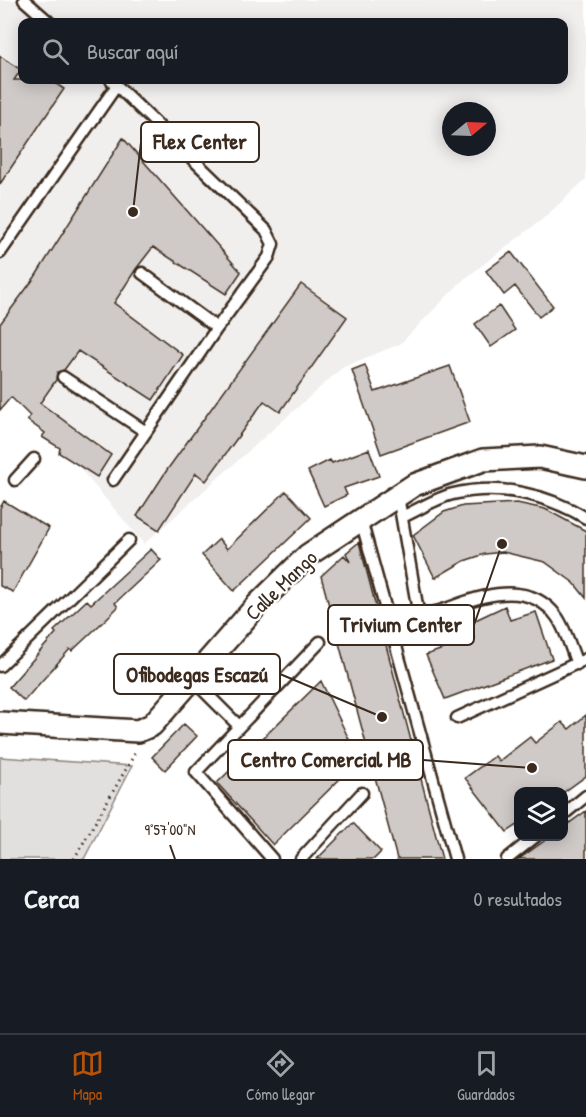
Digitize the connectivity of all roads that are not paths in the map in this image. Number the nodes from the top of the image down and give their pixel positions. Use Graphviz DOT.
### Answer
graph roads {
  1 [pos="24,0"];
  2 [pos="44,18"];
  3 [pos="113,84"];
  4 [pos="116,84"];
  5 [pos="0,253"];
  6 [pos="142,273"];
  7 [pos="217,328"];
  8 [pos="63,377"];
  9 [pos="146,432"];
  10 [pos="34,459"];
  11 [pos="586,467"];
  12 [pos="15,480"];
  13 [pos="113,480"];
  14 [pos="398,496"];
  15 [pos="402,517"];
  16 [pos="586,518"];
  17 [pos="361,520"];
  18 [pos="129,540"];
  19 [pos="320,642"];
  20 [pos="582,662"];
  21 [pos="0,666"];
  22 [pos="191,678"];
  23 [pos="457,718"];
  24 [pos="0,723"];
  25 [pos="239,726"];
  26 [pos="362,793"];
  27 [pos="586,796"];
  28 [pos="568,811"];
  29 [pos="531,841"];
  30 [pos="272,859"];
  31 [pos="301,859"];
  32 [pos="455,859"];
  33 [pos="507,859"];
  1 -- 2 [label="lane"];
  3 -- 5 [label="lane"];
  4 -- 7 [label="lane"];
  6 -- 7 [label="lane"];
  7 -- 9 [label="lane"];
  8 -- 9 [label="lane"];
  9 -- 13 [label="lane"];
  10 -- 12 [label="lane"];
  11 -- 14 [label="street, Calle Mango"];
  14 -- 15 [label="lane"];
  14 -- 17 [label="street, Calle Mango"];
  15 -- 16 [label="lane"];
  15 -- 20 [label="lane"];
  17 -- 22 [label="street, Calle Mango"];
  17 -- 32 [label="lane"];
  18 -- 21 [label="lane"];
  19 -- 25 [label="lane"];
  20 -- 23 [label="lane"];
  22 -- 24 [label="street, Calle Mango"];
  22 -- 25 [label="lane"];
  25 -- 30 [label="lane"];
  26 -- 31 [label="lane"];
  27 -- 28 [label="lane"];
  29 -- 33 [label="lane"];
}
